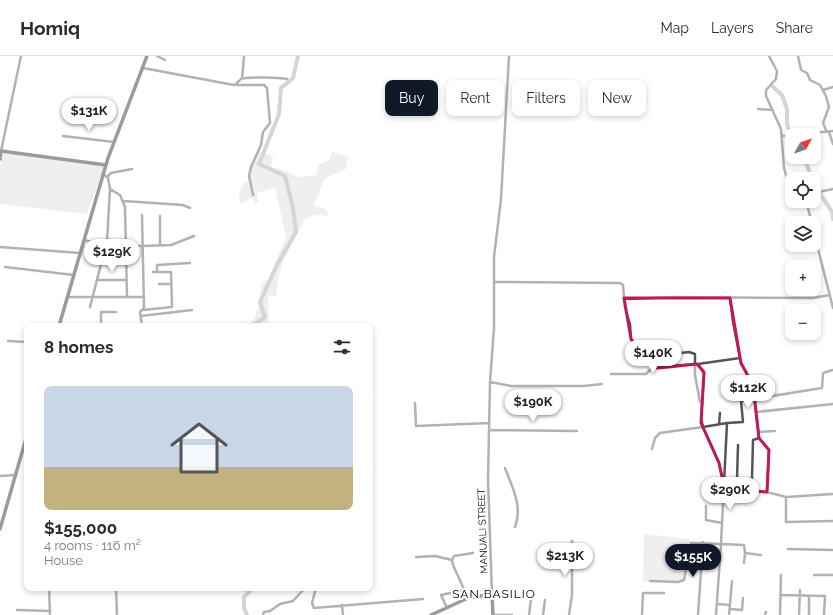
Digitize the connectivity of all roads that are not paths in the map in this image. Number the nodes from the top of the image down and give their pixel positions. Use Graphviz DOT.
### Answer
graph roads {
  1 [pos="21,56"];
  2 [pos="147,56"];
  3 [pos="157,56"];
  4 [pos="244,56"];
  5 [pos="509,56"];
  6 [pos="768,56"];
  7 [pos="798,56"];
  8 [pos="165,60"];
  9 [pos="142,68"];
  10 [pos="242,79"];
  11 [pos="287,79"];
  12 [pos="237,85"];
  13 [pos="833,87"];
  14 [pos="823,90"];
  15 [pos="758,109"];
  16 [pos="773,110"];
  17 [pos="833,131"];
  18 [pos="828,132"];
  19 [pos="63,136"];
  20 [pos="782,136"];
  21 [pos="114,142"];
  22 [pos="833,144"];
  23 [pos="1,151"];
  24 [pos="0,156"];
  25 [pos="0,159"];
  26 [pos="106,165"];
  27 [pos="132,169"];
  28 [pos="785,172"];
  29 [pos="103,174"];
  30 [pos="107,177"];
  31 [pos="110,189"];
  32 [pos="833,189"];
  33 [pos="821,192"];
  34 [pos="253,195"];
  35 [pos="123,201"];
  36 [pos="190,208"];
  37 [pos="142,215"];
  38 [pos="160,216"];
  39 [pos="194,236"];
  40 [pos="84,240"];
  41 [pos="160,245"];
  42 [pos="106,246"];
  43 [pos="126,246"];
  44 [pos="143,246"];
  45 [pos="0,247"];
  46 [pos="819,252"];
  47 [pos="80,253"];
  48 [pos="190,263"];
  49 [pos="5,267"];
  50 [pos="152,272"];
  51 [pos="157,272"];
  52 [pos="74,275"];
  53 [pos="97,280"];
  54 [pos="126,280"];
  55 [pos="495,282"];
  56 [pos="159,284"];
  57 [pos="171,284"];
  58 [pos="830,295"];
  59 [pos="66,297"];
  60 [pos="127,297"];
  61 [pos="143,297"];
  62 [pos="92,298"];
  63 [pos="624,298"];
  64 [pos="730,298"];
  65 [pos="90,307"];
  66 [pos="833,308"];
  67 [pos="143,310"];
  68 [pos="192,310"];
  69 [pos="116,312"];
  70 [pos="141,316"];
  71 [pos="60,323"];
  72 [pos="101,323"];
  73 [pos="142,323"];
  74 [pos="8,341"];
  75 [pos="24,342"];
  76 [pos="672,354"];
  77 [pos="740,358"];
  78 [pos="696,364"];
  79 [pos="654,367"];
  80 [pos="833,370"];
  81 [pos="611,374"];
  82 [pos="490,382"];
  83 [pos="602,384"];
  84 [pos="744,384"];
  85 [pos="753,385"];
  86 [pos="739,390"];
  87 [pos="755,399"];
  88 [pos="741,401"];
  89 [pos="415,403"];
  90 [pos="833,404"];
  91 [pos="701,406"];
  92 [pos="720,412"];
  93 [pos="756,412"];
  94 [pos="489,423"];
  95 [pos="726,423"];
  96 [pos="719,424"];
  97 [pos="703,427"];
  98 [pos="489,430"];
  99 [pos="577,431"];
  100 [pos="776,431"];
  101 [pos="758,432"];
  102 [pos="758,438"];
  103 [pos="738,445"];
  104 [pos="24,449"];
  105 [pos="652,449"];
  106 [pos="506,468"];
  107 [pos="16,475"];
  108 [pos="0,476"];
  109 [pos="724,478"];
  110 [pos="737,479"];
  111 [pos="724,489"];
  112 [pos="767,492"];
  113 [pos="833,494"];
  114 [pos="786,497"];
  115 [pos="706,506"];
  116 [pos="833,521"];
  117 [pos="722,523"];
  118 [pos="515,527"];
  119 [pos="0,529"];
  120 [pos="572,541"];
  121 [pos="703,542"];
  122 [pos="721,544"];
  123 [pos="788,549"];
  124 [pos="833,550"];
  125 [pos="473,553"];
  126 [pos="744,553"];
  127 [pos="761,555"];
  128 [pos="416,557"];
  129 [pos="452,560"];
  130 [pos="744,563"];
  131 [pos="780,575"];
  132 [pos="814,575"];
  133 [pos="833,575"];
  134 [pos="650,581"];
  135 [pos="732,581"];
  136 [pos="465,590"];
  137 [pos="800,590"];
  138 [pos="49,591"];
  139 [pos="116,591"];
  140 [pos="302,591"];
  141 [pos="315,591"];
  142 [pos="664,593"];
  143 [pos="492,594"];
  144 [pos="780,595"];
  145 [pos="809,596"];
  146 [pos="799,597"];
  147 [pos="468,598"];
  148 [pos="743,598"];
  149 [pos="423,599"];
  150 [pos="531,599"];
  151 [pos="545,600"];
  152 [pos="717,604"];
  153 [pos="342,605"];
  154 [pos="730,605"];
  155 [pos="446,608"];
  156 [pos="730,609"];
  157 [pos="17,610"];
  158 [pos="50,611"];
  159 [pos="50,615"];
  160 [pos="117,615"];
  161 [pos="263,615"];
  162 [pos="343,615"];
  163 [pos="431,615"];
  164 [pos="493,615"];
  165 [pos="512,615"];
  166 [pos="529,615"];
  167 [pos="543,615"];
  168 [pos="569,615"];
  169 [pos="642,615"];
  170 [pos="698,615"];
  171 [pos="716,615"];
  172 [pos="729,615"];
  173 [pos="780,615"];
  174 [pos="799,615"];
  175 [pos="810,615"];
  176 [pos="824,615"];
  1 -- 23 [label="street"];
  2 -- 9 [label="main road"];
  3 -- 8 [label="street"];
  4 -- 10 [label="street"];
  5 -- 55 [label="street, MANUALI STREET"];
  6 -- 16 [label="street"];
  7 -- 14 [label="street"];
  9 -- 12 [label="street"];
  9 -- 21 [label="main road"];
  10 -- 11 [label="street"];
  10 -- 12 [label="street"];
  12 -- 34 [label="street"];
  13 -- 14 [label="street"];
  14 -- 18 [label="street"];
  15 -- 16 [label="street"];
  16 -- 20 [label="street"];
  17 -- 18 [label="street"];
  18 -- 20 [label="street"];
  18 -- 22 [label="street"];
  19 -- 21 [label="street"];
  20 -- 28 [label="street"];
  21 -- 26 [label="main road"];
  23 -- 24 [label="main road"];
  23 -- 26 [label="main road"];
  24 -- 25 [label="main road"];
  26 -- 29 [label="main road"];
  27 -- 30 [label="street"];
  29 -- 30 [label="street"];
  29 -- 40 [label="main road"];
  30 -- 31 [label="street"];
  31 -- 35 [label="street"];
  31 -- 42 [label="street"];
  32 -- 33 [label="street"];
  35 -- 36 [label="street"];
  35 -- 43 [label="street"];
  37 -- 44 [label="street"];
  38 -- 41 [label="street"];
  39 -- 41 [label="street"];
  40 -- 42 [label="street"];
  40 -- 47 [label="main road"];
  41 -- 44 [label="street"];
  42 -- 43 [label="street"];
  42 -- 53 [label="street"];
  43 -- 44 [label="street"];
  43 -- 54 [label="street"];
  44 -- 61 [label="street"];
  45 -- 47 [label="street"];
  46 -- 58 [label="street"];
  47 -- 52 [label="main road"];
  48 -- 51 [label="street"];
  49 -- 52 [label="street"];
  50 -- 51 [label="street"];
  51 -- 57 [label="street"];
  52 -- 59 [label="main road"];
  53 -- 54 [label="street"];
  53 -- 62 [label="street"];
  54 -- 60 [label="street"];
  55 -- 63 [label="street"];
  55 -- 82 [label="street, MANUALI STREET"];
  56 -- 57 [label="street"];
  57 -- 67 [label="street"];
  58 -- 64 [label="street"];
  58 -- 66 [label="street"];
  59 -- 62 [label="street"];
  59 -- 71 [label="main road"];
  60 -- 61 [label="street"];
  60 -- 62 [label="street"];
  61 -- 67 [label="street"];
  62 -- 65 [label="street"];
  63 -- 64 [label="street"];
  63 -- 79 [label="street"];
  64 -- 77 [label="street"];
  67 -- 70 [label="street"];
  68 -- 70 [label="street"];
  69 -- 72 [label="street"];
  70 -- 73 [label="street"];
  74 -- 75 [label="street"];
  76 -- 78 [label="street"];
  77 -- 78 [label="street"];
  77 -- 85 [label="street"];
  78 -- 79 [label="street"];
  78 -- 91 [label="street"];
  78 -- 91 [label="street"];
  79 -- 81 [label="street"];
  80 -- 87 [label="street"];
  82 -- 83 [label="street"];
  82 -- 94 [label="street, MANUALI STREET"];
  84 -- 85 [label="street"];
  85 -- 87 [label="street"];
  86 -- 88 [label="street"];
  87 -- 88 [label="street"];
  87 -- 93 [label="street"];
  88 -- 95 [label="street"];
  89 -- 94 [label="street"];
  90 -- 93 [label="street"];
  91 -- 97 [label="street"];
  92 -- 96 [label="street"];
  93 -- 101 [label="street"];
  94 -- 98 [label="street, MANUALI STREET"];
  95 -- 96 [label="street"];
  95 -- 109 [label="street"];
  96 -- 97 [label="street"];
  97 -- 105 [label="street"];
  97 -- 109 [label="street"];
  98 -- 99 [label="street"];
  98 -- 143 [label="street, MANUALI STREET"];
  100 -- 101 [label="street"];
  101 -- 102 [label="street"];
  102 -- 110 [label="street"];
  102 -- 112 [label="street"];
  103 -- 110 [label="street"];
  104 -- 107 [label="main road"];
  106 -- 118 [label="street"];
  107 -- 108 [label="street"];
  107 -- 119 [label="main road"];
  109 -- 110 [label="street"];
  109 -- 111 [label="street"];
  111 -- 112 [label="street"];
  111 -- 117 [label="street"];
  112 -- 114 [label="street"];
  113 -- 114 [label="street"];
  114 -- 116 [label="street"];
  115 -- 117 [label="street"];
  117 -- 122 [label="street"];
  120 -- 168 [label="street"];
  121 -- 122 [label="street"];
  121 -- 134 [label="street"];
  121 -- 170 [label="street"];
  122 -- 126 [label="street"];
  122 -- 152 [label="street"];
  123 -- 124 [label="street"];
  125 -- 129 [label="street"];
  126 -- 127 [label="street"];
  126 -- 130 [label="street"];
  128 -- 129 [label="street"];
  129 -- 136 [label="street"];
  131 -- 144 [label="street"];
  132 -- 133 [label="street"];
  135 -- 154 [label="street"];
  136 -- 147 [label="street"];
  136 -- 155 [label="street"];
  137 -- 146 [label="street"];
  138 -- 158 [label="street"];
  139 -- 160 [label="street"];
  140 -- 161 [label="street"];
  141 -- 153 [label="street"];
  142 -- 169 [label="street"];
  143 -- 147 [label="main road"];
  143 -- 164 [label="main road"];
  144 -- 146 [label="street"];
  144 -- 173 [label="street"];
  145 -- 146 [label="street"];
  145 -- 175 [label="street"];
  145 -- 176 [label="street"];
  146 -- 174 [label="street"];
  147 -- 155 [label="main road"];
  148 -- 156 [label="street"];
  149 -- 153 [label="street"];
  150 -- 166 [label="street"];
  151 -- 167 [label="street"];
  152 -- 154 [label="street"];
  152 -- 171 [label="street"];
  153 -- 162 [label="street"];
  154 -- 156 [label="street"];
  155 -- 163 [label="main road"];
  156 -- 172 [label="street"];
  157 -- 158 [label="street"];
  158 -- 159 [label="street"];
  164 -- 165 [label="street"];
}
